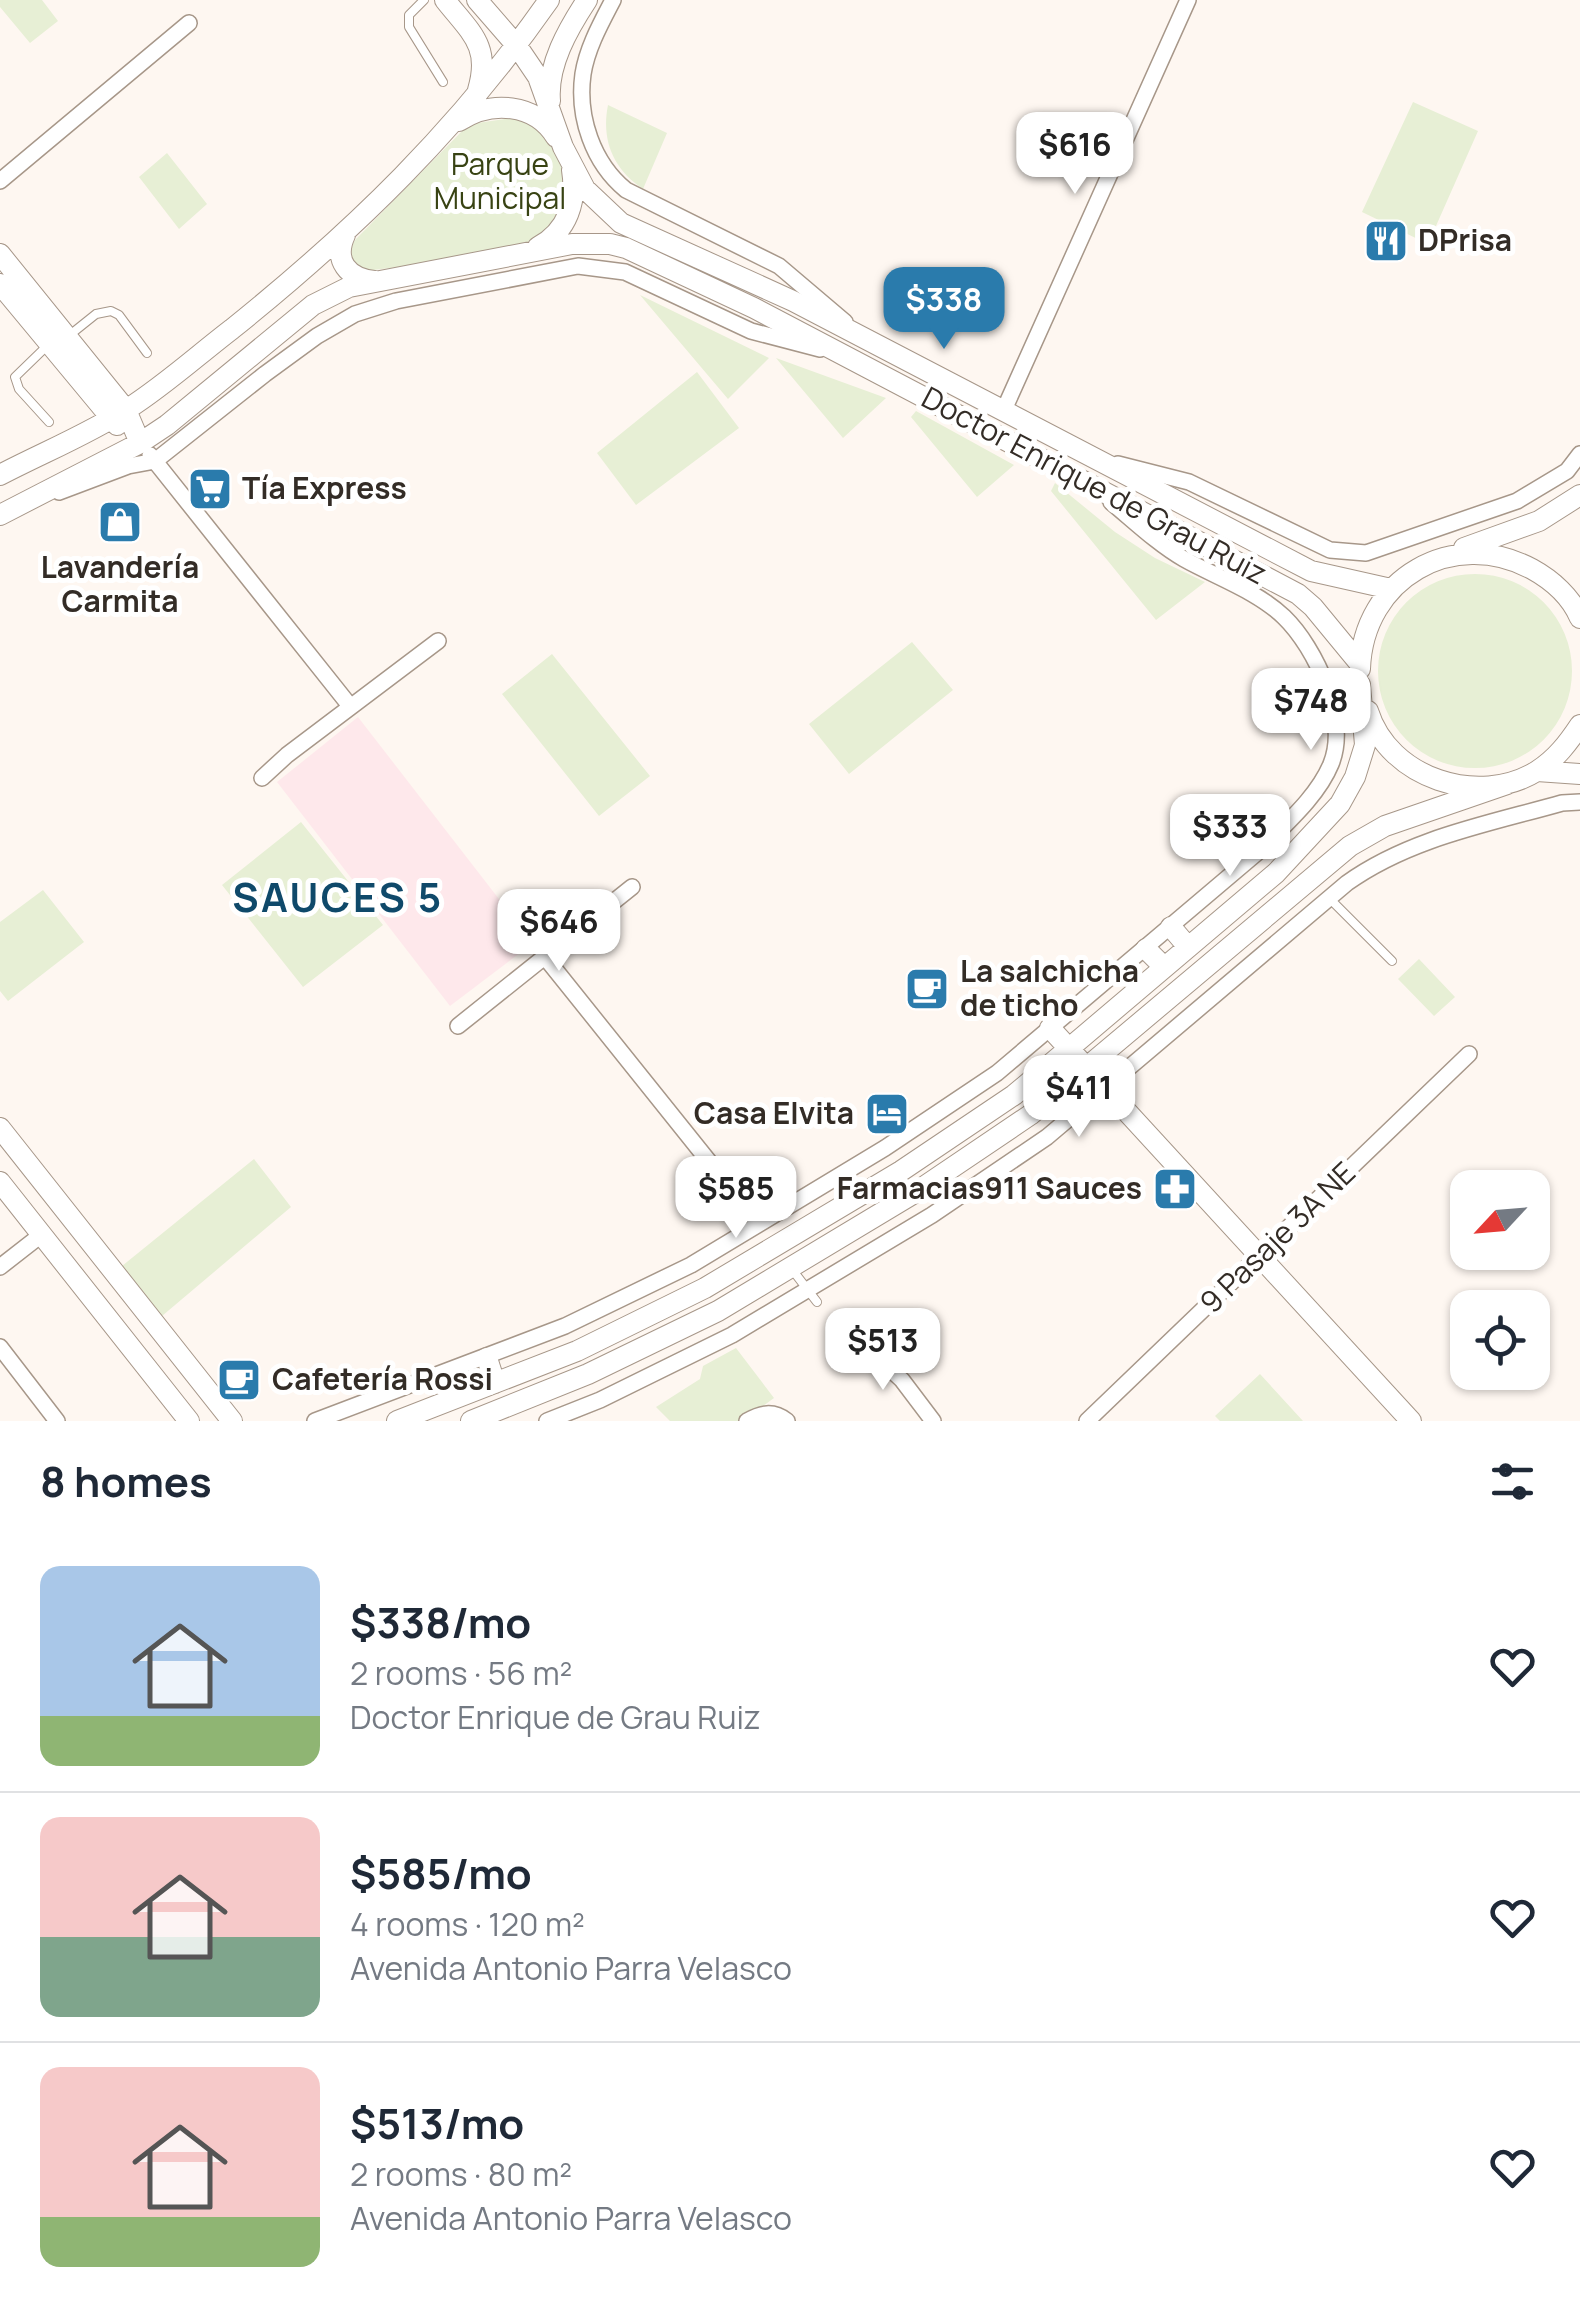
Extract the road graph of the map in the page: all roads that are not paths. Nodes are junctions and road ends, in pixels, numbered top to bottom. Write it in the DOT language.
graph roads {
  1 [pos="424,0"];
  2 [pos="444,0"];
  3 [pos="477,0"];
  4 [pos="549,0"];
  5 [pos="587,0"];
  6 [pos="613,0"];
  7 [pos="1188,0"];
  8 [pos="192,27"];
  9 [pos="517,46"];
  10 [pos="443,82"];
  11 [pos="476,97"];
  12 [pos="553,118"];
  13 [pos="450,127"];
  14 [pos="567,157"];
  15 [pos="0,181"];
  16 [pos="345,235"];
  17 [pos="528,252"];
  18 [pos="0,254"];
  19 [pos="375,281"];
  20 [pos="0,284"];
  21 [pos="864,338"];
  22 [pos="58,341"];
  23 [pos="146,354"];
  24 [pos="844,355"];
  25 [pos="1003,412"];
  26 [pos="118,415"];
  27 [pos="49,422"];
  28 [pos="140,443"];
  29 [pos="1580,454"];
  30 [pos="155,461"];
  31 [pos="1105,461"];
  32 [pos="0,475"];
  33 [pos="1080,478"];
  34 [pos="1580,495"];
  35 [pos="30,500"];
  36 [pos="0,515"];
  37 [pos="1437,559"];
  38 [pos="1391,588"];
  39 [pos="1580,618"];
  40 [pos="438,641"];
  41 [pos="1360,674"];
  42 [pos="350,706"];
  43 [pos="1580,725"];
  44 [pos="1537,771"];
  45 [pos="1580,774"];
  46 [pos="262,778"];
  47 [pos="1507,784"];
  48 [pos="1580,802"];
  49 [pos="632,888"];
  50 [pos="1329,898"];
  51 [pos="1170,927"];
  52 [pos="1188,947"];
  53 [pos="1146,949"];
  54 [pos="545,956"];
  55 [pos="1392,960"];
  56 [pos="1163,966"];
  57 [pos="458,1026"];
  58 [pos="1050,1028"];
  59 [pos="1068,1049"];
  60 [pos="1469,1054"];
  61 [pos="1086,1069"];
  62 [pos="1105,1090"];
  63 [pos="0,1128"];
  64 [pos="0,1182"];
  65 [pos="759,1224"];
  66 [pos="42,1235"];
  67 [pos="1258,1257"];
  68 [pos="0,1268"];
  69 [pos="790,1268"];
  70 [pos="812,1296"];
  71 [pos="864,1345"];
  72 [pos="0,1347"];
  73 [pos="487,1358"];
  74 [pos="495,1383"];
  75 [pos="56,1421"];
  76 [pos="189,1421"];
  77 [pos="232,1421"];
  78 [pos="315,1421"];
  79 [pos="397,1421"];
  80 [pos="471,1421"];
  81 [pos="547,1421"];
  82 [pos="747,1421"];
  83 [pos="787,1421"];
  84 [pos="934,1421"];
  85 [pos="1087,1421"];
  86 [pos="1410,1421"];
  1 -- 10 [label="lane"];
  2 -- 11 [label="street"];
  3 -- 9 [label="street, Doctor Enrique de Grau Ruiz"];
  4 -- 9 [label="street"];
  5 -- 12 [label="street"];
  6 -- 21 [label="street, Doctor Enrique de Grau Ruiz"];
  7 -- 25 [label="street"];
  8 -- 15 [label="street"];
  9 -- 11 [label="street"];
  9 -- 12 [label="street, Doctor Enrique de Grau Ruiz"];
  11 -- 13 [label="street"];
  12 -- 14 [label="street, Doctor Enrique de Grau Ruiz"];
  13 -- 14 [label="street"];
  13 -- 16 [label="street"];
  14 -- 17 [label="street"];
  14 -- 21 [label="street, Doctor Enrique de Grau Ruiz"];
  16 -- 19 [label="street"];
  16 -- 26 [label="street"];
  17 -- 19 [label="street, Doctor Enrique de Grau Ruiz"];
  17 -- 24 [label="street, Doctor Enrique de Grau Ruiz"];
  18 -- 22 [label="street"];
  19 -- 28 [label="street, Doctor Enrique de Grau Ruiz"];
  20 -- 22 [label="street"];
  21 -- 25 [label="street, Doctor Enrique de Grau Ruiz"];
  22 -- 23 [label="lane"];
  22 -- 26 [label="street"];
  22 -- 27 [label="lane"];
  24 -- 30 [label="street"];
  24 -- 33 [label="street, Doctor Enrique de Grau Ruiz"];
  25 -- 31 [label="street, Doctor Enrique de Grau Ruiz"];
  26 -- 28 [label="street"];
  26 -- 32 [label="street"];
  28 -- 30 [label="street"];
  28 -- 35 [label="street, Doctor Enrique de Grau Ruiz"];
  29 -- 31 [label="street"];
  30 -- 35 [label="street"];
  30 -- 42 [label="street"];
  31 -- 38 [label="street, Doctor Enrique de Grau Ruiz"];
  33 -- 41 [label="street, Doctor Enrique de Grau Ruiz"];
  33 -- 51 [label="street"];
  34 -- 37 [label="street"];
  35 -- 36 [label="street, Doctor Enrique de Grau Ruiz"];
  37 -- 38 [label="street"];
  37 -- 39 [label="street"];
  38 -- 41 [label="street"];
  40 -- 42 [label="street"];
  41 -- 47 [label="street, Doctor Enrique de Grau Ruiz"];
  41 -- 52 [label="street"];
  42 -- 46 [label="street"];
  43 -- 44 [label="street"];
  44 -- 45 [label="street"];
  44 -- 47 [label="street"];
  47 -- 61 [label="street"];
  48 -- 50 [label="street"];
  49 -- 54 [label="street"];
  50 -- 55 [label="lane"];
  50 -- 62 [label="street"];
  51 -- 52 [label="street"];
  51 -- 53 [label="street"];
  52 -- 56 [label="street"];
  53 -- 56 [label="street"];
  53 -- 58 [label="street"];
  54 -- 57 [label="street"];
  54 -- 65 [label="street"];
  56 -- 59 [label="street"];
  58 -- 59 [label="street"];
  58 -- 65 [label="street"];
  59 -- 61 [label="street"];
  59 -- 74 [label="street"];
  60 -- 67 [label="street, 9 Pasaje 3A NE"];
  61 -- 62 [label="street"];
  61 -- 69 [label="street"];
  62 -- 67 [label="street"];
  62 -- 70 [label="street"];
  63 -- 77 [label="street"];
  64 -- 66 [label="street"];
  65 -- 73 [label="street"];
  66 -- 68 [label="street"];
  66 -- 76 [label="street"];
  67 -- 85 [label="street, 9 Pasaje 3A NE"];
  67 -- 86 [label="street"];
  69 -- 70 [label="lane"];
  69 -- 80 [label="street"];
  70 -- 81 [label="street"];
  71 -- 84 [label="street"];
  72 -- 75 [label="street"];
  73 -- 74 [label="street"];
  73 -- 78 [label="street"];
  74 -- 79 [label="street"];
  82 -- 83 [label="street"];
}
